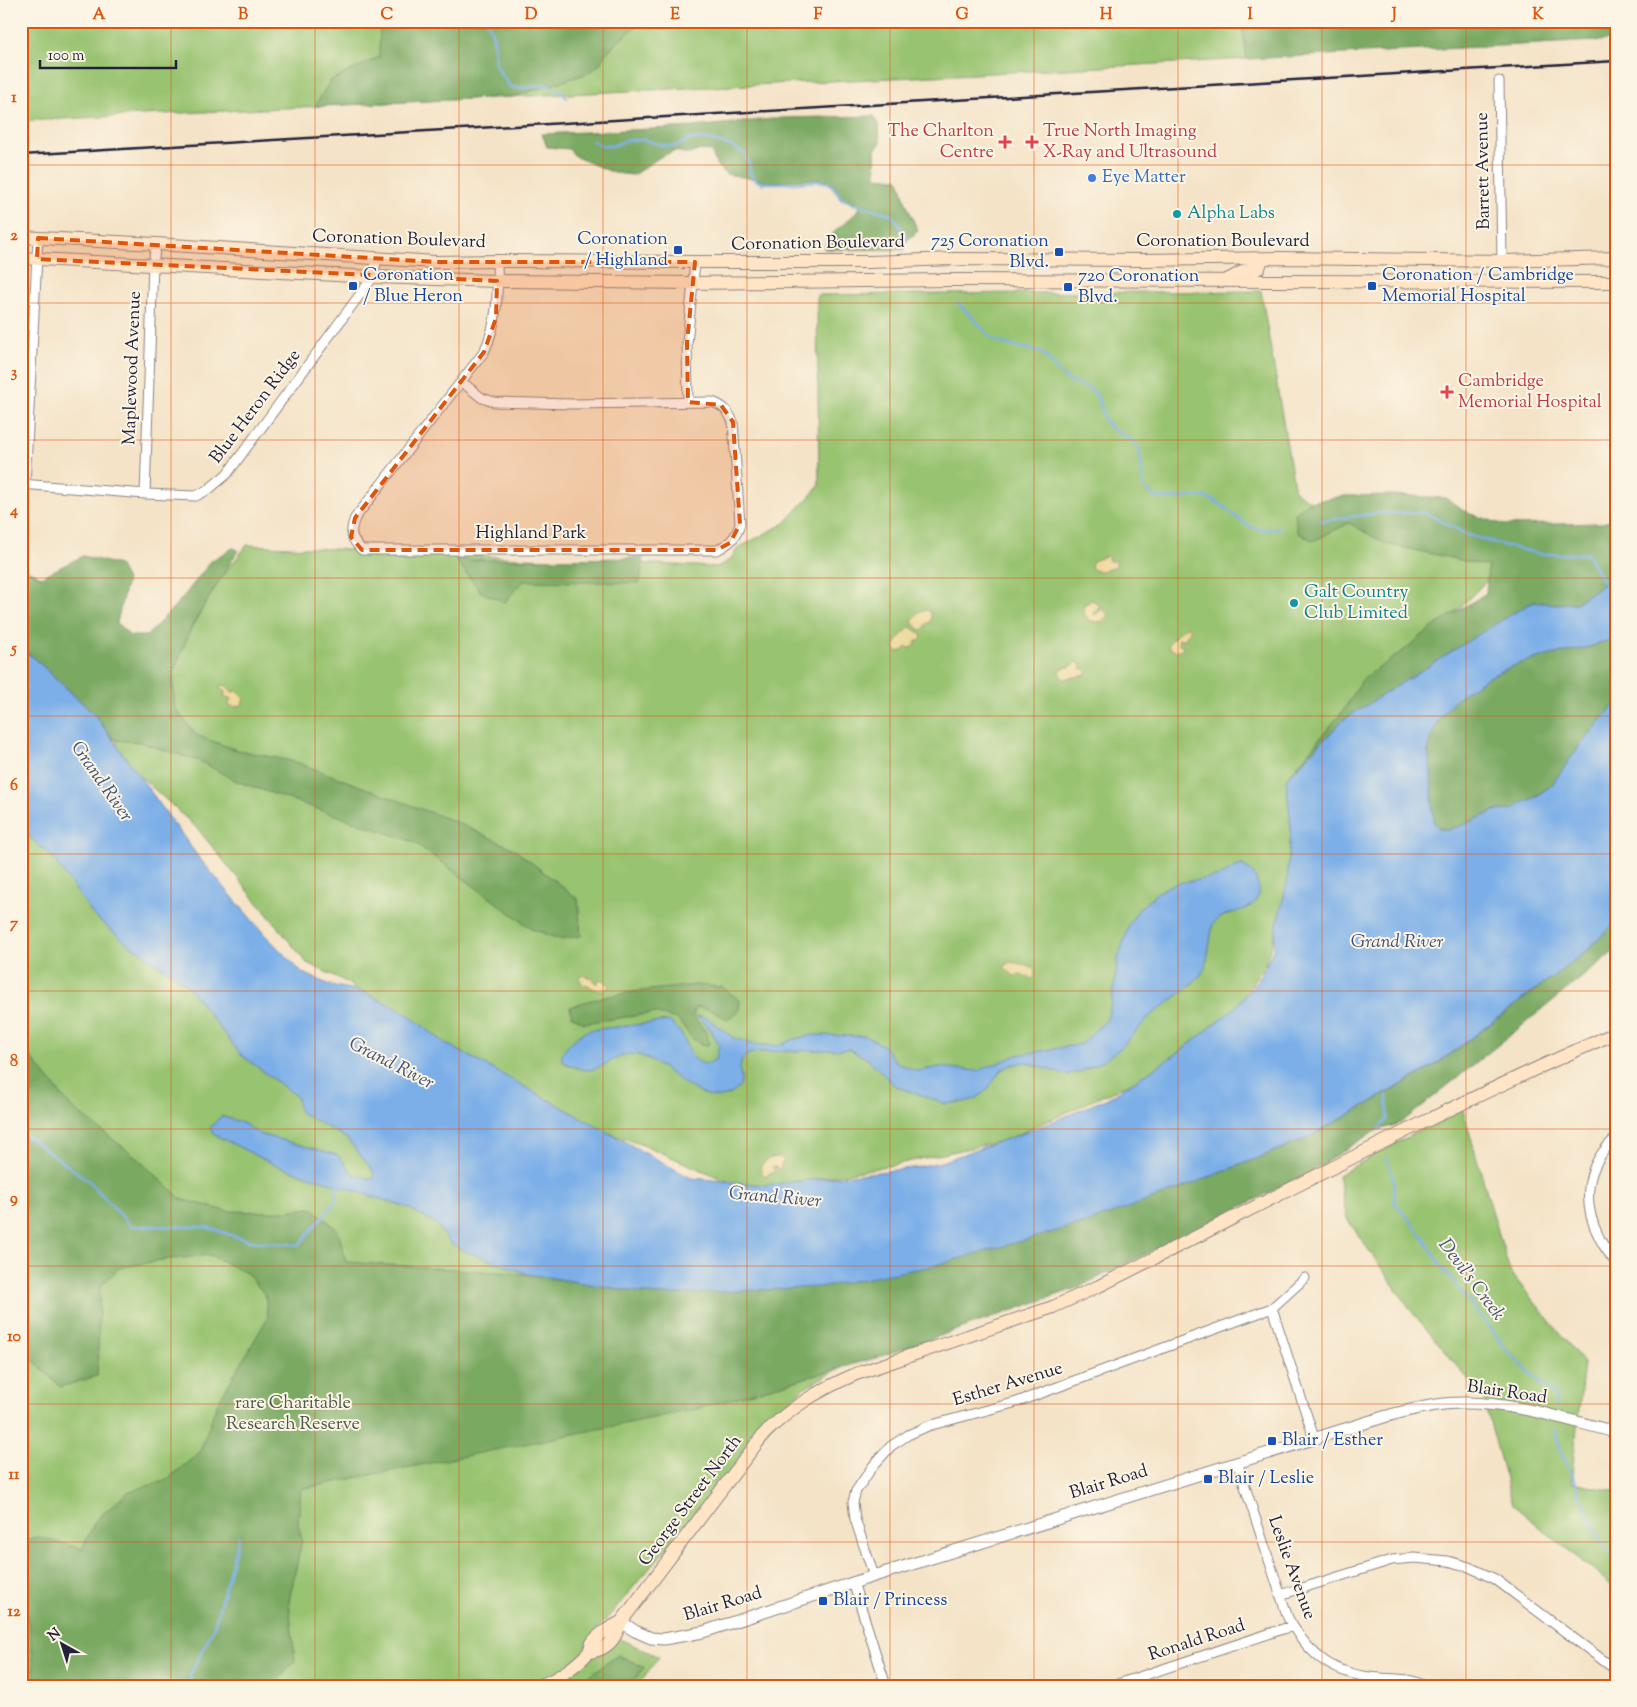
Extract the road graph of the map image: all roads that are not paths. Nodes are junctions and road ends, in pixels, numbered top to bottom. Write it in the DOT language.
graph roads {
  1 [pos="1499,81"];
  2 [pos="21,237"];
  3 [pos="38,238"];
  4 [pos="156,244"];
  5 [pos="235,249"];
  6 [pos="21,258"];
  7 [pos="377,258"];
  8 [pos="1616,258"];
  9 [pos="36,259"];
  10 [pos="1262,259"];
  11 [pos="497,261"];
  12 [pos="1502,261"];
  13 [pos="695,262"];
  14 [pos="869,262"];
  15 [pos="153,264"];
  16 [pos="235,268"];
  17 [pos="374,277"];
  18 [pos="498,281"];
  19 [pos="868,281"];
  20 [pos="1225,281"];
  21 [pos="1616,282"];
  22 [pos="694,283"];
  23 [pos="462,382"];
  24 [pos="688,402"];
  25 [pos="23,484"];
  26 [pos="144,494"];
  27 [pos="1616,1033"];
  28 [pos="1616,1138"];
  29 [pos="1616,1263"];
  30 [pos="1305,1278"];
  31 [pos="1272,1308"];
  32 [pos="1616,1432"];
  33 [pos="1314,1438"];
  34 [pos="1238,1462"];
  35 [pos="874,1576"];
  36 [pos="853,1582"];
  37 [pos="1280,1595"];
  38 [pos="621,1622"];
  39 [pos="1292,1626"];
  40 [pos="1616,1670"];
  41 [pos="538,1686"];
  42 [pos="886,1686"];
  43 [pos="1112,1686"];
  44 [pos="1425,1686"];
  1 -- 12 [label="street, Barrett Avenue"];
  2 -- 3 [label="main road, Coronation Boulevard"];
  3 -- 4 [label="main road, Coronation Boulevard"];
  3 -- 9 [label="street"];
  4 -- 5 [label="main road, Coronation Boulevard"];
  4 -- 15 [label="street, Maplewood Avenue"];
  5 -- 7 [label="main road, Coronation Boulevard"];
  5 -- 16 [label="main road"];
  6 -- 9 [label="main road, Coronation Boulevard"];
  7 -- 11 [label="main road, Coronation Boulevard"];
  7 -- 17 [label="street, Blue Heron Ridge"];
  8 -- 12 [label="main road, Coronation Boulevard"];
  9 -- 15 [label="main road, Coronation Boulevard"];
  9 -- 25 [label="street"];
  10 -- 12 [label="main road, Coronation Boulevard"];
  10 -- 14 [label="main road, Coronation Boulevard"];
  10 -- 20 [label="main road"];
  11 -- 13 [label="main road, Coronation Boulevard"];
  11 -- 18 [label="street, Highland Park"];
  13 -- 14 [label="main road, Coronation Boulevard"];
  13 -- 22 [label="street"];
  14 -- 19 [label="main road"];
  15 -- 16 [label="main road, Coronation Boulevard"];
  15 -- 26 [label="street, Maplewood Avenue"];
  16 -- 17 [label="main road, Coronation Boulevard"];
  17 -- 18 [label="main road, Coronation Boulevard"];
  17 -- 26 [label="street, Blue Heron Ridge"];
  18 -- 22 [label="main road, Coronation Boulevard"];
  18 -- 23 [label="street, Highland Park"];
  19 -- 20 [label="main road, Coronation Boulevard"];
  19 -- 22 [label="main road, Coronation Boulevard"];
  20 -- 21 [label="main road, Coronation Boulevard"];
  22 -- 24 [label="street"];
  23 -- 24 [label="street, Highland Park"];
  23 -- 24 [label="street, Highland Park"];
  25 -- 26 [label="street, Blue Heron Ridge"];
  27 -- 38 [label="main road, George Street North"];
  28 -- 29 [label="street"];
  30 -- 31 [label="street, Esther Avenue"];
  31 -- 33 [label="street"];
  31 -- 35 [label="street, Esther Avenue"];
  32 -- 33 [label="street, Blair Road"];
  33 -- 34 [label="street, Blair Road"];
  34 -- 35 [label="street, Blair Road"];
  34 -- 37 [label="street, Leslie Avenue"];
  35 -- 36 [label="street, Blair Road"];
  36 -- 38 [label="street, Blair Road"];
  36 -- 42 [label="street"];
  37 -- 39 [label="street, Leslie Avenue"];
  37 -- 40 [label="street"];
  38 -- 41 [label="main road"];
  39 -- 43 [label="street, Ronald Road"];
  39 -- 44 [label="street, Leslie Avenue"];
}
